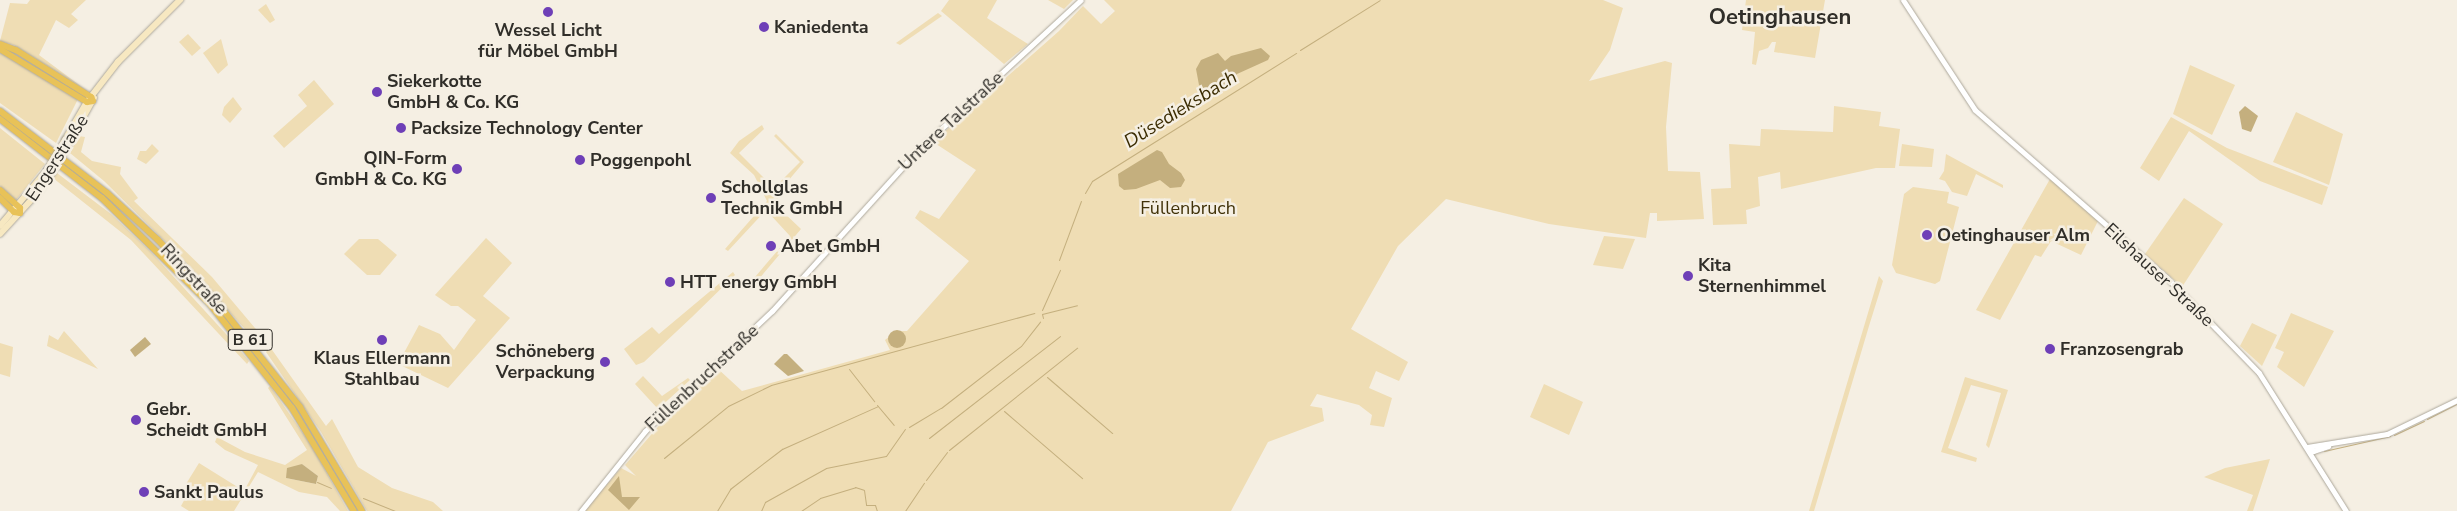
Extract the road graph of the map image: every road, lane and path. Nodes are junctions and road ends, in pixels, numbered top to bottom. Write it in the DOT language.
graph roads {
  1 [pos="180,0"];
  2 [pos="1081,0"];
  3 [pos="1903,0"];
  4 [pos="0,44"];
  5 [pos="0,49"];
  6 [pos="90,100"];
  7 [pos="0,111"];
  8 [pos="0,119"];
  9 [pos="0,124"];
  10 [pos="27,138"];
  11 [pos="0,190"];
  12 [pos="0,198"];
  13 [pos="18,211"];
  14 [pos="0,226"];
  15 [pos="0,234"];
  16 [pos="828,248"];
  17 [pos="2457,400"];
  18 [pos="2307,447"];
  19 [pos="354,511"];
  20 [pos="362,511"];
  21 [pos="581,511"];
  22 [pos="2346,511"];
  1 -- 6 [label="main road, Engerstraße"];
  2 -- 16 [label="street, Untere Talstraße"];
  3 -- 18 [label="street, Eilshauser Straße"];
  4 -- 6 [label="highway"];
  5 -- 6 [label="highway"];
  6 -- 13 [label="main road, Engerstraße, bridge"];
  7 -- 20 [label="highway, Ringstraße / B 61"];
  8 -- 10 [label="highway, Ringstraße / B 61"];
  9 -- 10 [label="highway"];
  10 -- 19 [label="highway, Ringstraße / B 61"];
  11 -- 13 [label="highway"];
  12 -- 13 [label="highway"];
  13 -- 14 [label="main road, Engerstraße"];
  13 -- 15 [label="main road, Engerstraße"];
  16 -- 21 [label="street, Füllenbruchstraße"];
  17 -- 18 [label="street"];
  18 -- 22 [label="street, Eilshauser Straße"];
}
